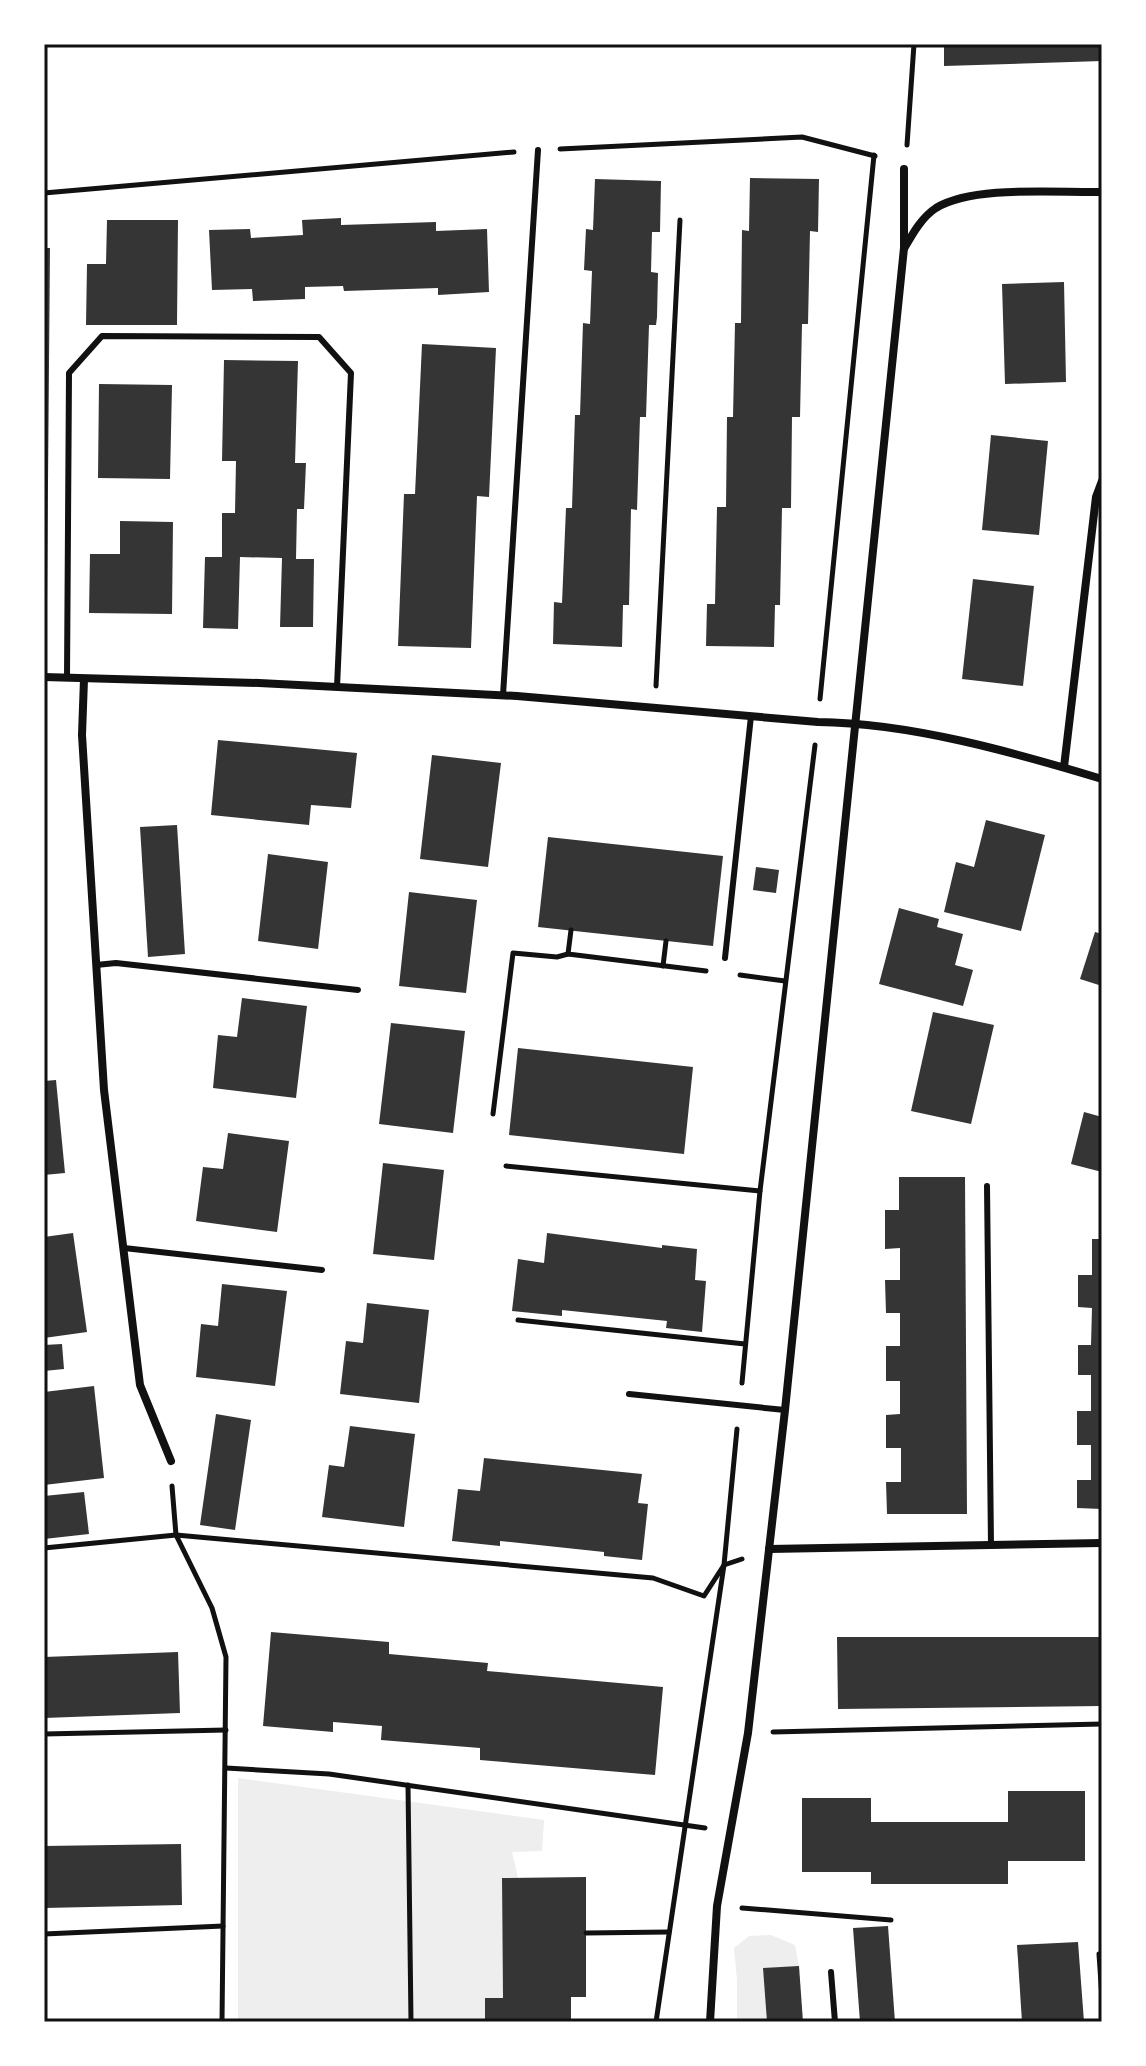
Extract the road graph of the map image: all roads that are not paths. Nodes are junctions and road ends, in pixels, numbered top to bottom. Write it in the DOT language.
graph roads {
  1 [pos="538,150"];
  2 [pos="904,169"];
  3 [pos="1102,192"];
  4 [pos="904,248"];
  5 [pos="1102,481"];
  6 [pos="44,677"];
  7 [pos="67,678"];
  8 [pos="84,679"];
  9 [pos="337,687"];
  10 [pos="503,695"];
  11 [pos="751,716"];
  12 [pos="856,722"];
  13 [pos="1064,767"];
  14 [pos="1102,779"];
  15 [pos="725,958"];
  16 [pos="96,965"];
  17 [pos="358,990"];
  18 [pos="987,1186"];
  19 [pos="124,1248"];
  20 [pos="322,1270"];
  21 [pos="629,1394"];
  22 [pos="785,1410"];
  23 [pos="171,1461"];
  24 [pos="1102,1543"];
  25 [pos="991,1546"];
  26 [pos="769,1549"];
  27 [pos="831,1972"];
  28 [pos="710,2022"];
  29 [pos="835,2022"];
  1 -- 10 [label="lane"];
  2 -- 4 [label="street"];
  3 -- 4 [label="street"];
  4 -- 12 [label="street"];
  5 -- 13 [label="street"];
  6 -- 7 [label="street"];
  7 -- 8 [label="street"];
  7 -- 9 [label="lane"];
  8 -- 9 [label="street"];
  8 -- 16 [label="street"];
  9 -- 10 [label="street"];
  10 -- 11 [label="street"];
  11 -- 12 [label="street"];
  11 -- 15 [label="lane"];
  12 -- 13 [label="street"];
  12 -- 22 [label="street"];
  13 -- 14 [label="street"];
  16 -- 17 [label="lane"];
  16 -- 19 [label="street"];
  18 -- 25 [label="lane"];
  19 -- 20 [label="lane"];
  19 -- 23 [label="street"];
  21 -- 22 [label="lane"];
  22 -- 26 [label="street"];
  24 -- 25 [label="street"];
  25 -- 26 [label="street"];
  26 -- 28 [label="street"];
  27 -- 29 [label="lane"];
}
